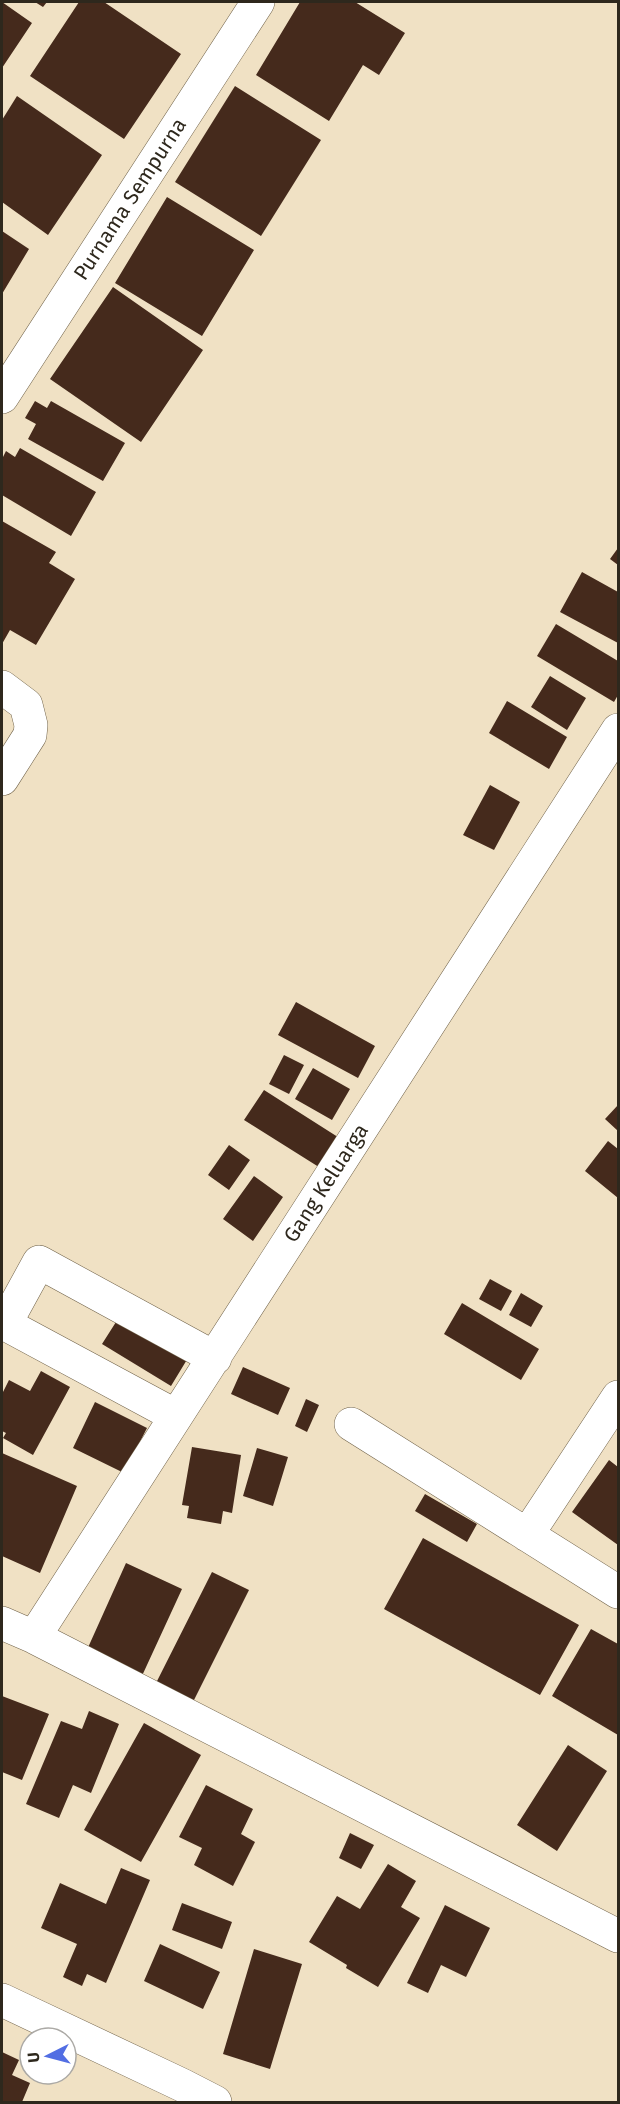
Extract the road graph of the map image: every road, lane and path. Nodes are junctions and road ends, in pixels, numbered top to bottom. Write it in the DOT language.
graph roads {
  1 [pos="258,2"];
  2 [pos="2,397"];
  3 [pos="2,687"];
  4 [pos="618,730"];
  5 [pos="2,779"];
  6 [pos="214,1358"];
  7 [pos="618,1397"];
  8 [pos="176,1416"];
  9 [pos="351,1424"];
  10 [pos="527,1535"];
  11 [pos="618,1592"];
  12 [pos="2,1623"];
  13 [pos="34,1636"];
  14 [pos="618,1936"];
  15 [pos="2,2000"];
  16 [pos="215,2103"];
  1 -- 2 [label="street, Purnama Sempurna"];
  3 -- 5 [label="street"];
  4 -- 6 [label="street, Gang Keluarga"];
  6 -- 8 [label="street, Gang Keluarga"];
  6 -- 8 [label="street"];
  7 -- 10 [label="street"];
  8 -- 13 [label="street, Gang Keluarga"];
  9 -- 10 [label="street"];
  10 -- 11 [label="street"];
  12 -- 13 [label="street"];
  13 -- 14 [label="street"];
  15 -- 16 [label="street"];
}
